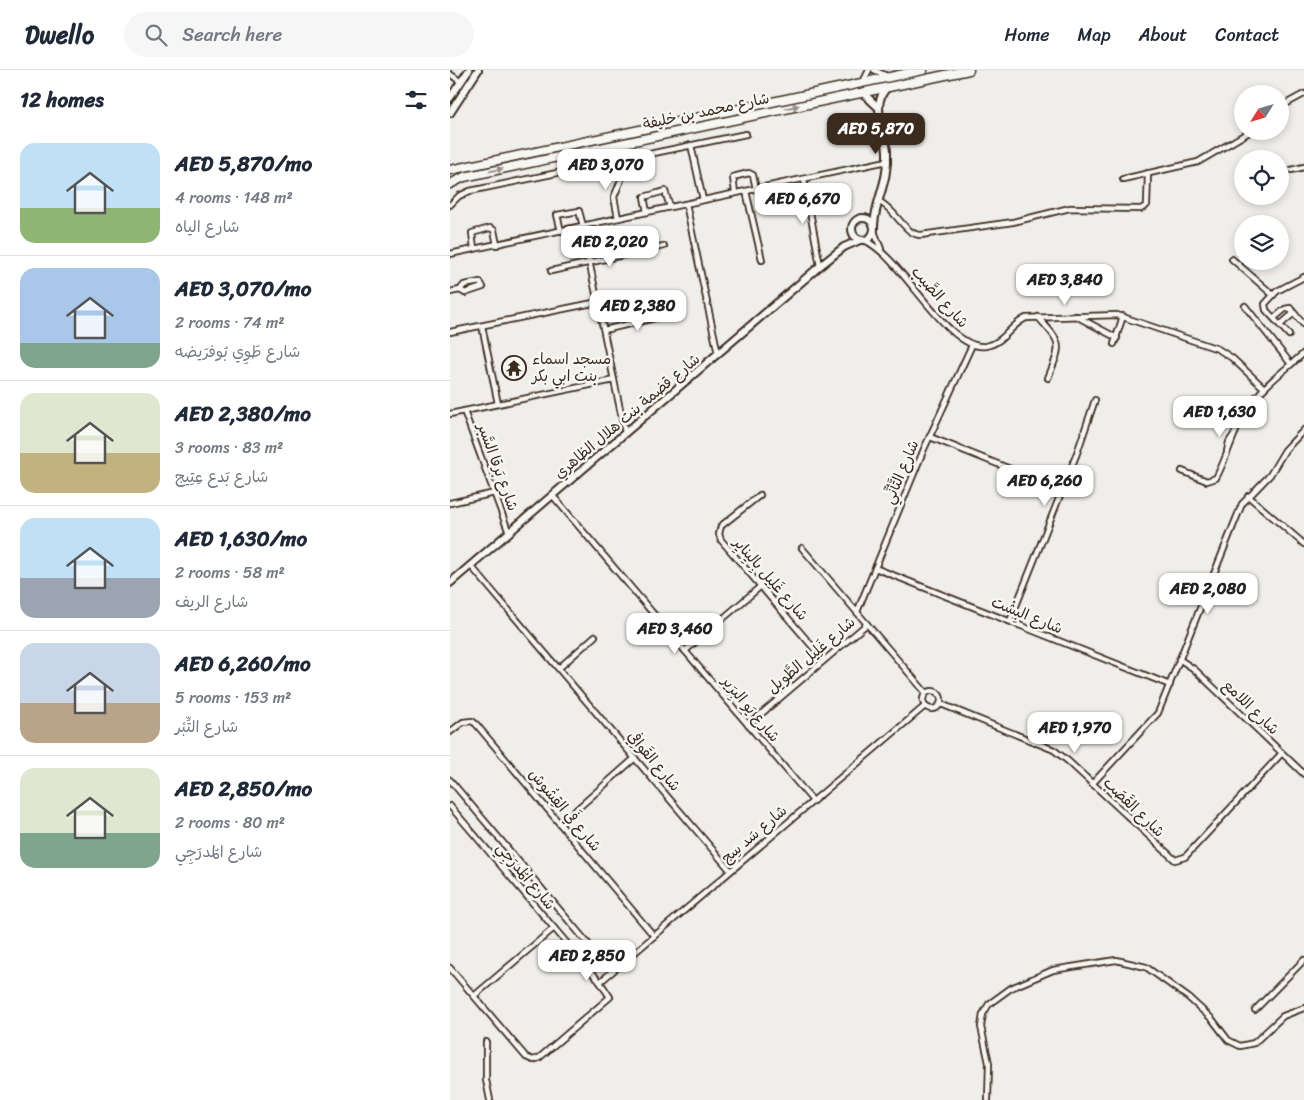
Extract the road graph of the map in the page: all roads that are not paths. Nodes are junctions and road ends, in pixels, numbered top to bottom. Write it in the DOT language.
graph roads {
  1 [pos="469,70"];
  2 [pos="478,70"];
  3 [pos="869,70"];
  4 [pos="874,70"];
  5 [pos="923,70"];
  6 [pos="969,70"];
  7 [pos="450,74"];
  8 [pos="891,77"];
  9 [pos="461,82"];
  10 [pos="862,83"];
  11 [pos="891,86"];
  12 [pos="862,92"];
  13 [pos="1304,94"];
  14 [pos="450,98"];
  15 [pos="1289,102"];
  16 [pos="879,108"];
  17 [pos="450,113"];
  18 [pos="746,134"];
  19 [pos="1236,140"];
  20 [pos="624,143"];
  21 [pos="691,145"];
  22 [pos="603,148"];
  23 [pos="617,161"];
  24 [pos="887,161"];
  25 [pos="1304,167"];
  26 [pos="450,170"];
  27 [pos="1291,170"];
  28 [pos="1148,173"];
  29 [pos="804,179"];
  30 [pos="1123,179"];
  31 [pos="450,184"];
  32 [pos="756,189"];
  33 [pos="746,191"];
  34 [pos="735,193"];
  35 [pos="703,200"];
  36 [pos="879,203"];
  37 [pos="686,204"];
  38 [pos="450,205"];
  39 [pos="670,207"];
  40 [pos="647,212"];
  41 [pos="618,218"];
  42 [pos="862,218"];
  43 [pos="583,226"];
  44 [pos="874,229"];
  45 [pos="560,231"];
  46 [pos="853,231"];
  47 [pos="862,240"];
  48 [pos="497,245"];
  49 [pos="664,246"];
  50 [pos="844,247"];
  51 [pos="474,249"];
  52 [pos="881,250"];
  53 [pos="450,254"];
  54 [pos="1232,259"];
  55 [pos="762,260"];
  56 [pos="590,262"];
  57 [pos="820,266"];
  58 [pos="551,270"];
  59 [pos="1302,279"];
  60 [pos="1304,284"];
  61 [pos="460,290"];
  62 [pos="450,292"];
  63 [pos="1273,295"];
  64 [pos="598,302"];
  65 [pos="1244,306"];
  66 [pos="1294,313"];
  67 [pos="668,315"];
  68 [pos="1074,316"];
  69 [pos="1123,316"];
  70 [pos="1038,317"];
  71 [pos="1274,318"];
  72 [pos="1280,325"];
  73 [pos="1304,325"];
  74 [pos="482,326"];
  75 [pos="604,330"];
  76 [pos="450,331"];
  77 [pos="1289,335"];
  78 [pos="1117,338"];
  79 [pos="1114,344"];
  80 [pos="972,345"];
  81 [pos="1304,353"];
  82 [pos="718,354"];
  83 [pos="1291,364"];
  84 [pos="1048,378"];
  85 [pos="614,380"];
  86 [pos="1264,388"];
  87 [pos="1094,400"];
  88 [pos="498,404"];
  89 [pos="464,411"];
  90 [pos="450,414"];
  91 [pos="1304,430"];
  92 [pos="625,433"];
  93 [pos="930,437"];
  94 [pos="1182,471"];
  95 [pos="1063,490"];
  96 [pos="495,494"];
  97 [pos="760,495"];
  98 [pos="553,496"];
  99 [pos="1248,496"];
  100 [pos="450,503"];
  101 [pos="509,532"];
  102 [pos="1304,544"];
  103 [pos="802,548"];
  104 [pos="471,566"];
  105 [pos="876,568"];
  106 [pos="450,584"];
  107 [pos="761,586"];
  108 [pos="857,612"];
  109 [pos="1010,621"];
  110 [pos="867,624"];
  111 [pos="596,636"];
  112 [pos="685,651"];
  113 [pos="1180,659"];
  114 [pos="824,660"];
  115 [pos="559,668"];
  116 [pos="1170,685"];
  117 [pos="926,693"];
  118 [pos="941,704"];
  119 [pos="925,706"];
  120 [pos="748,725"];
  121 [pos="450,732"];
  122 [pos="1282,753"];
  123 [pos="635,758"];
  124 [pos="1304,774"];
  125 [pos="450,780"];
  126 [pos="1092,784"];
  127 [pos="812,801"];
  128 [pos="450,806"];
  129 [pos="560,824"];
  130 [pos="730,870"];
  131 [pos="554,928"];
  132 [pos="654,936"];
  133 [pos="1304,960"];
  134 [pos="450,968"];
  135 [pos="612,972"];
  136 [pos="600,982"];
  137 [pos="474,996"];
  138 [pos="1304,1008"];
  139 [pos="1255,1010"];
  140 [pos="486,1042"];
  141 [pos="490,1100"];
  142 [pos="988,1100"];
  1 -- 9 [label="street"];
  2 -- 17 [label="street"];
  3 -- 10 [label="street"];
  4 -- 8 [label="street"];
  5 -- 8 [label="highway, شارع محمد بن خليفة"];
  6 -- 11 [label="highway, شارع محمد بن خليفة"];
  7 -- 9 [label="street"];
  8 -- 10 [label="highway, شارع محمد بن خليفة"];
  9 -- 14 [label="street"];
  10 -- 26 [label="highway, شارع محمد بن خليفة"];
  11 -- 12 [label="highway, شارع محمد بن خليفة"];
  11 -- 16 [label="street"];
  12 -- 16 [label="street"];
  20 -- 12 [label="highway, شارع محمد بن خليفة, one-way"];
  13 -- 15 [label="street"];
  16 -- 24 [label="street"];
  18 -- 21 [label="street"];
  19 -- 28 [label="street"];
  20 -- 22 [label="highway, شارع محمد بن خليفة"];
  20 -- 23 [label="street"];
  21 -- 23 [label="street"];
  21 -- 35 [label="street"];
  22 -- 23 [label="street"];
  31 -- 22 [label="highway, شارع محمد بن خليفة, one-way"];
  23 -- 38 [label="street"];
  23 -- 41 [label="street"];
  24 -- 29 [label="street"];
  24 -- 36 [label="street"];
  25 -- 27 [label="street"];
  28 -- 30 [label="street"];
  28 -- 36 [label="street"];
  29 -- 32 [label="street"];
  29 -- 57 [label="street"];
  32 -- 33 [label="street"];
  32 -- 34 [label="street"];
  33 -- 34 [label="street"];
  33 -- 55 [label="street"];
  34 -- 35 [label="street"];
  35 -- 37 [label="street"];
  36 -- 42 [label="street"];
  36 -- 44 [label="street"];
  37 -- 39 [label="street"];
  37 -- 82 [label="street"];
  39 -- 40 [label="street"];
  39 -- 40 [label="street"];
  40 -- 41 [label="street"];
  41 -- 43 [label="street"];
  42 -- 44 [label="street"];
  42 -- 46 [label="street"];
  43 -- 45 [label="street"];
  43 -- 45 [label="street"];
  43 -- 56 [label="street"];
  44 -- 47 [label="street"];
  44 -- 52 [label="street, شارع الصَّيب"];
  45 -- 48 [label="street"];
  46 -- 47 [label="street"];
  46 -- 50 [label="street, شارع قضمة بنت هلال الظاهري"];
  47 -- 50 [label="street, شارع قضمة بنت هلال الظاهري"];
  47 -- 52 [label="street, شارع الصَّيب"];
  48 -- 51 [label="street"];
  48 -- 51 [label="street"];
  49 -- 56 [label="street"];
  50 -- 57 [label="street, شارع قضمة بنت هلال الظاهري"];
  51 -- 53 [label="street"];
  52 -- 80 [label="street, شارع الصَّيب"];
  54 -- 63 [label="street"];
  56 -- 58 [label="street"];
  56 -- 64 [label="street"];
  57 -- 82 [label="street, شارع قضمة بنت هلال الظاهري"];
  59 -- 60 [label="street"];
  59 -- 63 [label="street"];
  61 -- 62 [label="street"];
  63 -- 71 [label="street"];
  64 -- 74 [label="street"];
  64 -- 75 [label="street"];
  65 -- 83 [label="street"];
  66 -- 71 [label="street"];
  66 -- 72 [label="street"];
  66 -- 73 [label="street"];
  67 -- 75 [label="street"];
  68 -- 69 [label="street, شارع الصَّيب"];
  68 -- 70 [label="street, شارع الصَّيب"];
  68 -- 78 [label="street"];
  69 -- 78 [label="street"];
  69 -- 86 [label="street, شارع الصَّيب"];
  70 -- 80 [label="street, شارع الصَّيب"];
  70 -- 84 [label="street"];
  71 -- 72 [label="street"];
  72 -- 77 [label="street"];
  74 -- 76 [label="street"];
  74 -- 88 [label="street"];
  75 -- 85 [label="street"];
  78 -- 79 [label="street"];
  80 -- 93 [label="street, شارع التَّأنِّي"];
  81 -- 83 [label="street"];
  82 -- 92 [label="street, شارع قضمة بنت هلال الظاهري"];
  83 -- 86 [label="street"];
  85 -- 88 [label="street"];
  85 -- 92 [label="street"];
  86 -- 94 [label="street"];
  87 -- 95 [label="street"];
  88 -- 89 [label="street"];
  89 -- 90 [label="street"];
  89 -- 96 [label="street, شارع بَرقا السَّبر"];
  91 -- 99 [label="street"];
  92 -- 98 [label="street, شارع قضمة بنت هلال الظاهري"];
  93 -- 95 [label="street"];
  93 -- 105 [label="street, شارع التَّأنِّي"];
  95 -- 109 [label="street"];
  96 -- 100 [label="street"];
  96 -- 101 [label="street, شارع بَرقا السَّبر"];
  97 -- 107 [label="street, شارع غَلِيل بِاليِنايِر"];
  98 -- 101 [label="street, شارع قضمة بنت هلال الظاهري"];
  98 -- 112 [label="street, شارع يَو البِرَير"];
  99 -- 102 [label="street"];
  99 -- 113 [label="street"];
  101 -- 104 [label="street, شارع قضمة بنت هلال الظاهري"];
  103 -- 108 [label="street"];
  104 -- 106 [label="street, شارع قضمة بنت هلال الظاهري"];
  104 -- 115 [label="street, شارع القَوافِي"];
  105 -- 108 [label="street, شارع التَّأنِّي"];
  105 -- 109 [label="street, شارع البِشْت"];
  107 -- 112 [label="street"];
  107 -- 114 [label="street, شارع غَلِيل بِاليِنايِر"];
  108 -- 110 [label="street"];
  109 -- 116 [label="street, شارع البِشْت"];
  110 -- 114 [label="street, شارع غَلِيل الطَّويل"];
  110 -- 117 [label="street"];
  111 -- 115 [label="street"];
  112 -- 120 [label="street, شارع يَو البِرَير"];
  113 -- 116 [label="street"];
  113 -- 122 [label="street, شارع اللامع"];
  114 -- 120 [label="street, شارع غَلِيل الطَّويل"];
  115 -- 123 [label="street, شارع القَوافِي"];
  116 -- 126 [label="street"];
  117 -- 118 [label="street"];
  117 -- 119 [label="street"];
  118 -- 119 [label="street"];
  118 -- 126 [label="street, شارع القَصَب"];
  119 -- 127 [label="street, شارع سَد سِج"];
  120 -- 127 [label="street, شارع يَو البِرَير"];
  121 -- 129 [label="street, شارع فَي القِشُوش"];
  122 -- 124 [label="street, شارع اللامع"];
  122 -- 126 [label="street, شارع القَصَب"];
  123 -- 129 [label="street"];
  123 -- 130 [label="street, شارع القَوافِي"];
  125 -- 135 [label="street"];
  127 -- 130 [label="street, شارع سَد سِج"];
  128 -- 131 [label="street, شارع المُدرَجِي"];
  129 -- 132 [label="street, شارع فَي القِشُوش"];
  130 -- 132 [label="street, شارع سَد سِج"];
  131 -- 136 [label="street, شارع المُدرَجِي"];
  131 -- 137 [label="street"];
  132 -- 135 [label="street, شارع سَد سِج"];
  133 -- 139 [label="street"];
  134 -- 137 [label="street, شارع المُدرَجِي"];
  135 -- 136 [label="street, شارع سَد سِج"];
  136 -- 137 [label="street, شارع المُدرَجِي"];
  138 -- 142 [label="street"];
  140 -- 141 [label="street"];
}
